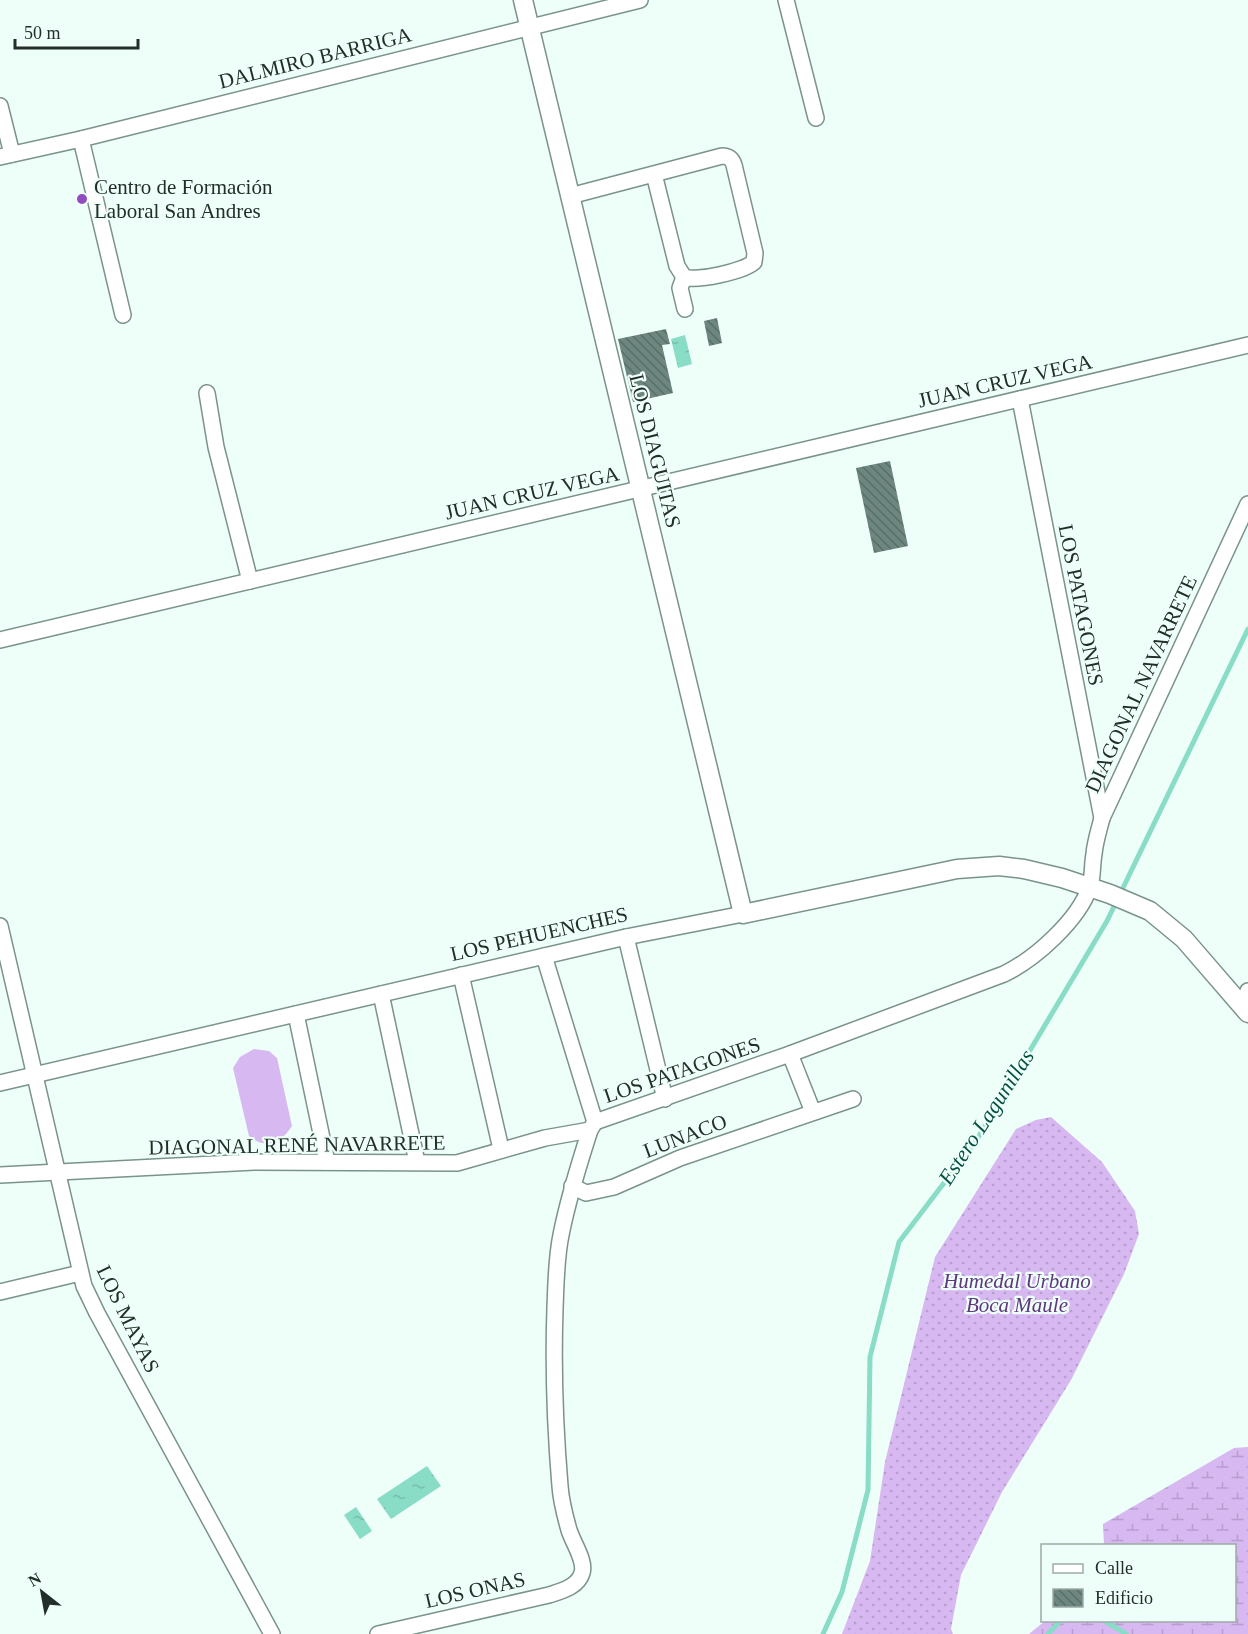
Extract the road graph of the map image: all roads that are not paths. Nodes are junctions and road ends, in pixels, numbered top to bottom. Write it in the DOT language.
graph roads {
  1 [pos="523,0"];
  2 [pos="640,0"];
  3 [pos="786,0"];
  4 [pos="529,26"];
  5 [pos="0,106"];
  6 [pos="816,118"];
  7 [pos="81,139"];
  8 [pos="6,155"];
  9 [pos="654,174"];
  10 [pos="570,196"];
  11 [pos="684,277"];
  12 [pos="685,309"];
  13 [pos="123,315"];
  14 [pos="1248,345"];
  15 [pos="207,393"];
  16 [pos="1020,399"];
  17 [pos="641,489"];
  18 [pos="1248,504"];
  19 [pos="250,581"];
  20 [pos="0,640"];
  21 [pos="1102,818"];
  22 [pos="1089,887"];
  23 [pos="743,914"];
  24 [pos="0,926"];
  25 [pos="626,937"];
  26 [pos="544,956"];
  27 [pos="461,975"];
  28 [pos="381,994"];
  29 [pos="1246,1003"];
  30 [pos="296,1014"];
  31 [pos="790,1054"];
  32 [pos="36,1074"];
  33 [pos="0,1083"];
  34 [pos="665,1099"];
  35 [pos="853,1099"];
  36 [pos="813,1112"];
  37 [pos="593,1126"];
  38 [pos="501,1149"];
  39 [pos="327,1162"];
  40 [pos="417,1162"];
  41 [pos="59,1173"];
  42 [pos="0,1175"];
  43 [pos="572,1186"];
  44 [pos="80,1273"];
  45 [pos="0,1292"];
  46 [pos="579,1580"];
  47 [pos="272,1634"];
  48 [pos="378,1634"];
  1 -- 4 [label="street, LOS DIAGUITAS"];
  2 -- 4 [label="street, DALMIRO BARRIGA"];
  3 -- 6 [label="street"];
  4 -- 7 [label="street, DALMIRO BARRIGA"];
  4 -- 10 [label="street, LOS DIAGUITAS"];
  5 -- 8 [label="street"];
  7 -- 8 [label="street, DALMIRO BARRIGA"];
  7 -- 13 [label="street"];
  9 -- 10 [label="street"];
  9 -- 11 [label="street"];
  9 -- 11 [label="street"];
  10 -- 17 [label="street, LOS DIAGUITAS"];
  11 -- 12 [label="street"];
  14 -- 16 [label="street, JUAN CRUZ VEGA"];
  15 -- 19 [label="street"];
  16 -- 17 [label="street, JUAN CRUZ VEGA"];
  16 -- 21 [label="street, LOS PATAGONES"];
  17 -- 19 [label="street, JUAN CRUZ VEGA"];
  17 -- 23 [label="street, LOS DIAGUITAS"];
  18 -- 21 [label="street, DIAGONAL NAVARRETE"];
  19 -- 20 [label="street, JUAN CRUZ VEGA"];
  21 -- 22 [label="street, DIAGONAL NAVARRETE"];
  22 -- 23 [label="street, LOS PEHUENCHES"];
  22 -- 29 [label="street, LOS PEHUENCHES"];
  22 -- 31 [label="street, LOS PATAGONES"];
  23 -- 25 [label="street, LOS PEHUENCHES"];
  24 -- 32 [label="street, LOS MAYAS"];
  25 -- 26 [label="street, LOS PEHUENCHES"];
  25 -- 34 [label="street"];
  26 -- 27 [label="street, LOS PEHUENCHES"];
  26 -- 37 [label="street"];
  27 -- 28 [label="street, LOS PEHUENCHES"];
  27 -- 38 [label="street"];
  28 -- 30 [label="street, LOS PEHUENCHES"];
  28 -- 40 [label="street"];
  30 -- 32 [label="street, LOS PEHUENCHES"];
  30 -- 39 [label="street"];
  31 -- 34 [label="street, LOS PATAGONES"];
  31 -- 36 [label="street"];
  32 -- 33 [label="street, LOS PEHUENCHES"];
  32 -- 41 [label="street, LOS MAYAS"];
  34 -- 37 [label="street, LOS PATAGONES"];
  35 -- 36 [label="street, LUNACO"];
  36 -- 43 [label="street, LUNACO"];
  37 -- 38 [label="street, DIAGONAL RENÉ NAVARRETE"];
  37 -- 43 [label="street, LOS PATAGONES"];
  38 -- 40 [label="street, DIAGONAL RENÉ NAVARRETE"];
  39 -- 40 [label="street, DIAGONAL RENÉ NAVARRETE"];
  39 -- 41 [label="street, DIAGONAL RENÉ NAVARRETE"];
  41 -- 42 [label="street, DIAGONAL RENÉ NAVARRETE"];
  41 -- 44 [label="street, LOS MAYAS"];
  43 -- 46 [label="street, LOS PATAGONES"];
  44 -- 45 [label="street"];
  44 -- 47 [label="street, LOS MAYAS"];
  46 -- 48 [label="street, LOS ONAS"];
}
